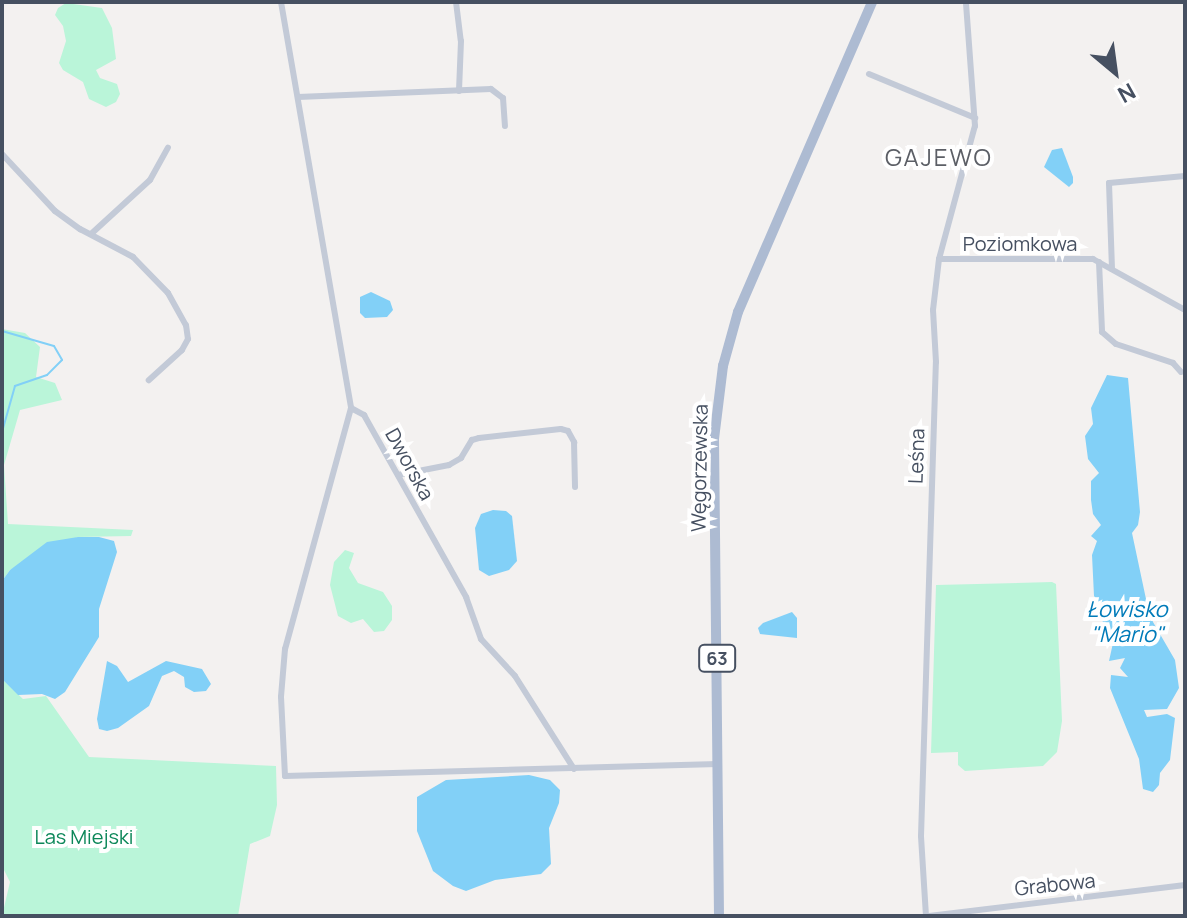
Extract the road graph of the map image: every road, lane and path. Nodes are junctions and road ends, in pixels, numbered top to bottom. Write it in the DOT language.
graph roads {
  1 [pos="281,2"];
  2 [pos="456,2"];
  3 [pos="872,2"];
  4 [pos="966,2"];
  5 [pos="869,74"];
  6 [pos="459,91"];
  7 [pos="298,97"];
  8 [pos="975,118"];
  9 [pos="505,126"];
  10 [pos="168,148"];
  11 [pos="2,155"];
  12 [pos="1185,176"];
  13 [pos="91,234"];
  14 [pos="939,259"];
  15 [pos="1099,262"];
  16 [pos="1112,269"];
  17 [pos="1185,310"];
  18 [pos="1181,372"];
  19 [pos="149,380"];
  20 [pos="351,408"];
  21 [pos="398,475"];
  22 [pos="575,487"];
  23 [pos="718,764"];
  24 [pos="574,769"];
  25 [pos="1185,885"];
  26 [pos="719,916"];
  27 [pos="928,916"];
  1 -- 7 [label="street"];
  2 -- 6 [label="street"];
  3 -- 23 [label="main road, Węgorzewska / 63"];
  4 -- 8 [label="street, Leśna"];
  5 -- 8 [label="street"];
  6 -- 7 [label="street"];
  6 -- 9 [label="street"];
  7 -- 20 [label="street"];
  8 -- 14 [label="street, Leśna"];
  10 -- 13 [label="street"];
  11 -- 13 [label="street"];
  12 -- 16 [label="street"];
  13 -- 19 [label="street"];
  14 -- 15 [label="street, Poziomkowa"];
  14 -- 27 [label="street, Leśna"];
  15 -- 16 [label="street, Poziomkowa"];
  15 -- 18 [label="street"];
  16 -- 17 [label="street, Poziomkowa"];
  20 -- 21 [label="street, Dworska"];
  20 -- 24 [label="street"];
  21 -- 22 [label="street"];
  21 -- 24 [label="street, Dworska"];
  23 -- 24 [label="street"];
  23 -- 26 [label="main road, Węgorzewska / 63"];
  25 -- 27 [label="street, Grabowa"];
}
